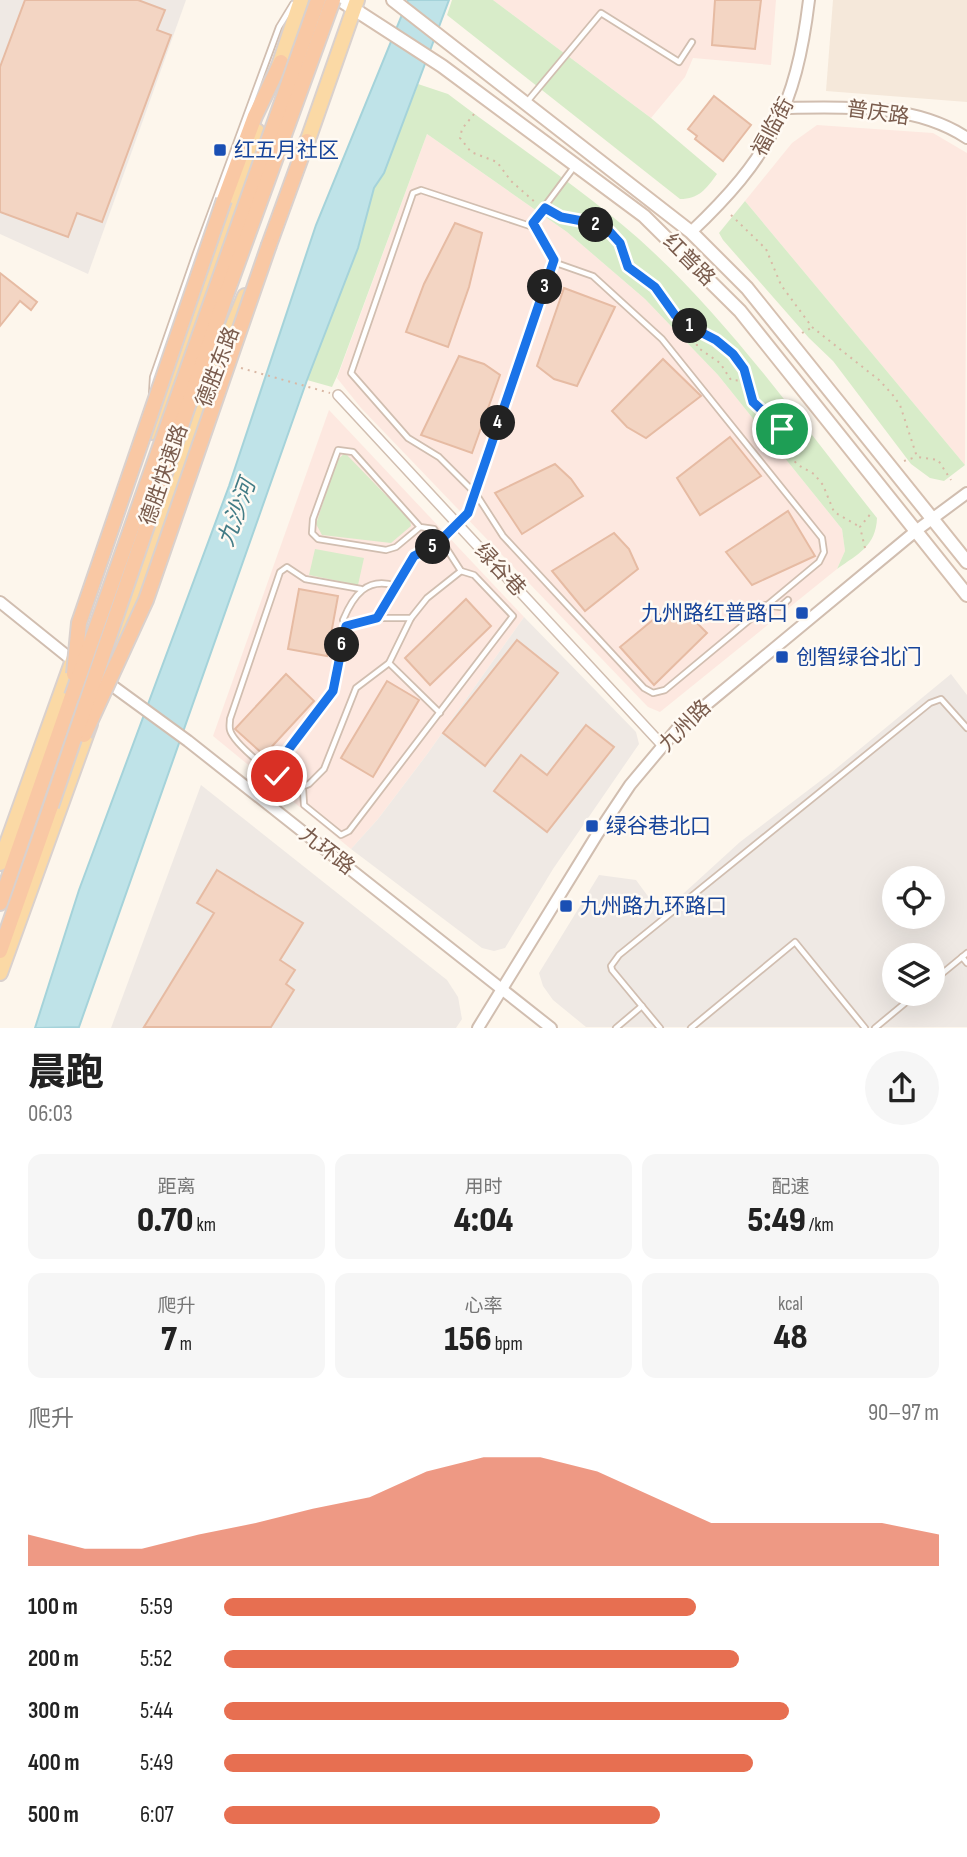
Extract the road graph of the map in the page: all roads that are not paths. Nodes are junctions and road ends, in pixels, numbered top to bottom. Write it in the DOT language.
graph roads {
  1 [pos="295,0"];
  2 [pos="301,0"];
  3 [pos="318,0"];
  4 [pos="333,0"];
  5 [pos="340,0"];
  6 [pos="809,0"];
  7 [pos="395,1"];
  8 [pos="356,5"];
  9 [pos="692,42"];
  10 [pos="281,62"];
  11 [pos="525,104"];
  12 [pos="785,108"];
  13 [pos="967,138"];
  14 [pos="307,141"];
  15 [pos="575,165"];
  16 [pos="533,223"];
  17 [pos="691,232"];
  18 [pos="554,260"];
  19 [pos="338,395"];
  20 [pos="148,444"];
  21 [pos="475,493"];
  22 [pos="967,493"];
  23 [pos="933,517"];
  24 [pos="458,525"];
  25 [pos="420,527"];
  26 [pos="917,530"];
  27 [pos="443,539"];
  28 [pos="967,562"];
  29 [pos="461,571"];
  30 [pos="396,586"];
  31 [pos="361,589"];
  32 [pos="967,596"];
  33 [pos="788,600"];
  34 [pos="0,602"];
  35 [pos="765,605"];
  36 [pos="377,618"];
  37 [pos="411,618"];
  38 [pos="346,626"];
  39 [pos="72,661"];
  40 [pos="389,663"];
  41 [pos="106,681"];
  42 [pos="72,696"];
  43 [pos="440,713"];
  44 [pos="967,728"];
  45 [pos="663,746"];
  46 [pos="277,776"];
  47 [pos="303,789"];
  48 [pos="51,806"];
  49 [pos="0,863"];
  50 [pos="0,903"];
  51 [pos="0,951"];
  52 [pos="965,955"];
  53 [pos="967,963"];
  54 [pos="945,971"];
  55 [pos="0,973"];
  56 [pos="501,989"];
  57 [pos="642,1006"];
  58 [pos="901,1006"];
  59 [pos="478,1027"];
  60 [pos="551,1027"];
  61 [pos="616,1027"];
  62 [pos="660,1027"];
  63 [pos="691,1027"];
  64 [pos="865,1027"];
  65 [pos="875,1027"];
  1 -- 20 [label="lane"];
  2 -- 10 [label="main road, 德胜东路"];
  3 -- 42 [label="highway, 德胜快速路, bridge"];
  4 -- 48 [label="highway, 德胜快速路, bridge"];
  5 -- 8 [label="main road, 红普路"];
  6 -- 12 [label="street, 福临街"];
  7 -- 11 [label="main road, 红普路"];
  8 -- 14 [label="main road, 德胜东路"];
  8 -- 15 [label="main road, 红普路"];
  9 -- 11 [label="lane"];
  10 -- 20 [label="main road, 德胜东路"];
  10 -- 42 [label="highway, bridge"];
  11 -- 17 [label="main road, 红普路"];
  12 -- 13 [label="street, 普庆路"];
  12 -- 17 [label="street, 福临街"];
  14 -- 41 [label="main road, 德胜东路"];
  14 -- 48 [label="highway, bridge"];
  15 -- 16 [label="lane"];
  15 -- 26 [label="main road, 红普路"];
  16 -- 18 [label="lane"];
  16 -- 21 [label="lane"];
  17 -- 23 [label="main road, 红普路"];
  18 -- 21 [label="street"];
  18 -- 35 [label="lane"];
  19 -- 24 [label="street, 绿谷巷"];
  20 -- 39 [label="main road, 德胜东路"];
  21 -- 24 [label="street"];
  21 -- 35 [label="lane"];
  22 -- 23 [label="street, 九州路"];
  23 -- 26 [label="street, 九州路"];
  23 -- 28 [label="main road, 红普路"];
  24 -- 27 [label="lane"];
  24 -- 45 [label="street, 绿谷巷"];
  25 -- 25 [label="lane"];
  25 -- 27 [label="lane"];
  26 -- 32 [label="main road, 红普路"];
  26 -- 45 [label="street, 九州路"];
  27 -- 29 [label="lane"];
  27 -- 30 [label="lane"];
  29 -- 37 [label="lane"];
  29 -- 43 [label="lane"];
  30 -- 31 [label="lane"];
  30 -- 36 [label="lane"];
  31 -- 38 [label="lane"];
  31 -- 46 [label="lane"];
  33 -- 35 [label="lane"];
  34 -- 39 [label="street, 九环路"];
  36 -- 37 [label="lane"];
  36 -- 38 [label="lane"];
  37 -- 40 [label="lane"];
  38 -- 46 [label="lane"];
  39 -- 41 [label="street, 九环路"];
  39 -- 49 [label="main road, 德胜东路"];
  40 -- 43 [label="lane"];
  40 -- 47 [label="lane"];
  41 -- 55 [label="main road, 德胜东路"];
  41 -- 56 [label="street, 九环路"];
  42 -- 50 [label="highway, 德胜快速路"];
  43 -- 47 [label="lane"];
  44 -- 57 [label="lane"];
  45 -- 56 [label="street, 九州路"];
  46 -- 47 [label="lane"];
  48 -- 51 [label="highway, 德胜快速路"];
  52 -- 53 [label="lane"];
  52 -- 54 [label="lane"];
  56 -- 59 [label="street, 九州路"];
  56 -- 60 [label="street, 九环路"];
  57 -- 61 [label="lane"];
  57 -- 62 [label="lane"];
  58 -- 65 [label="lane"];
  63 -- 64 [label="lane"];
}
